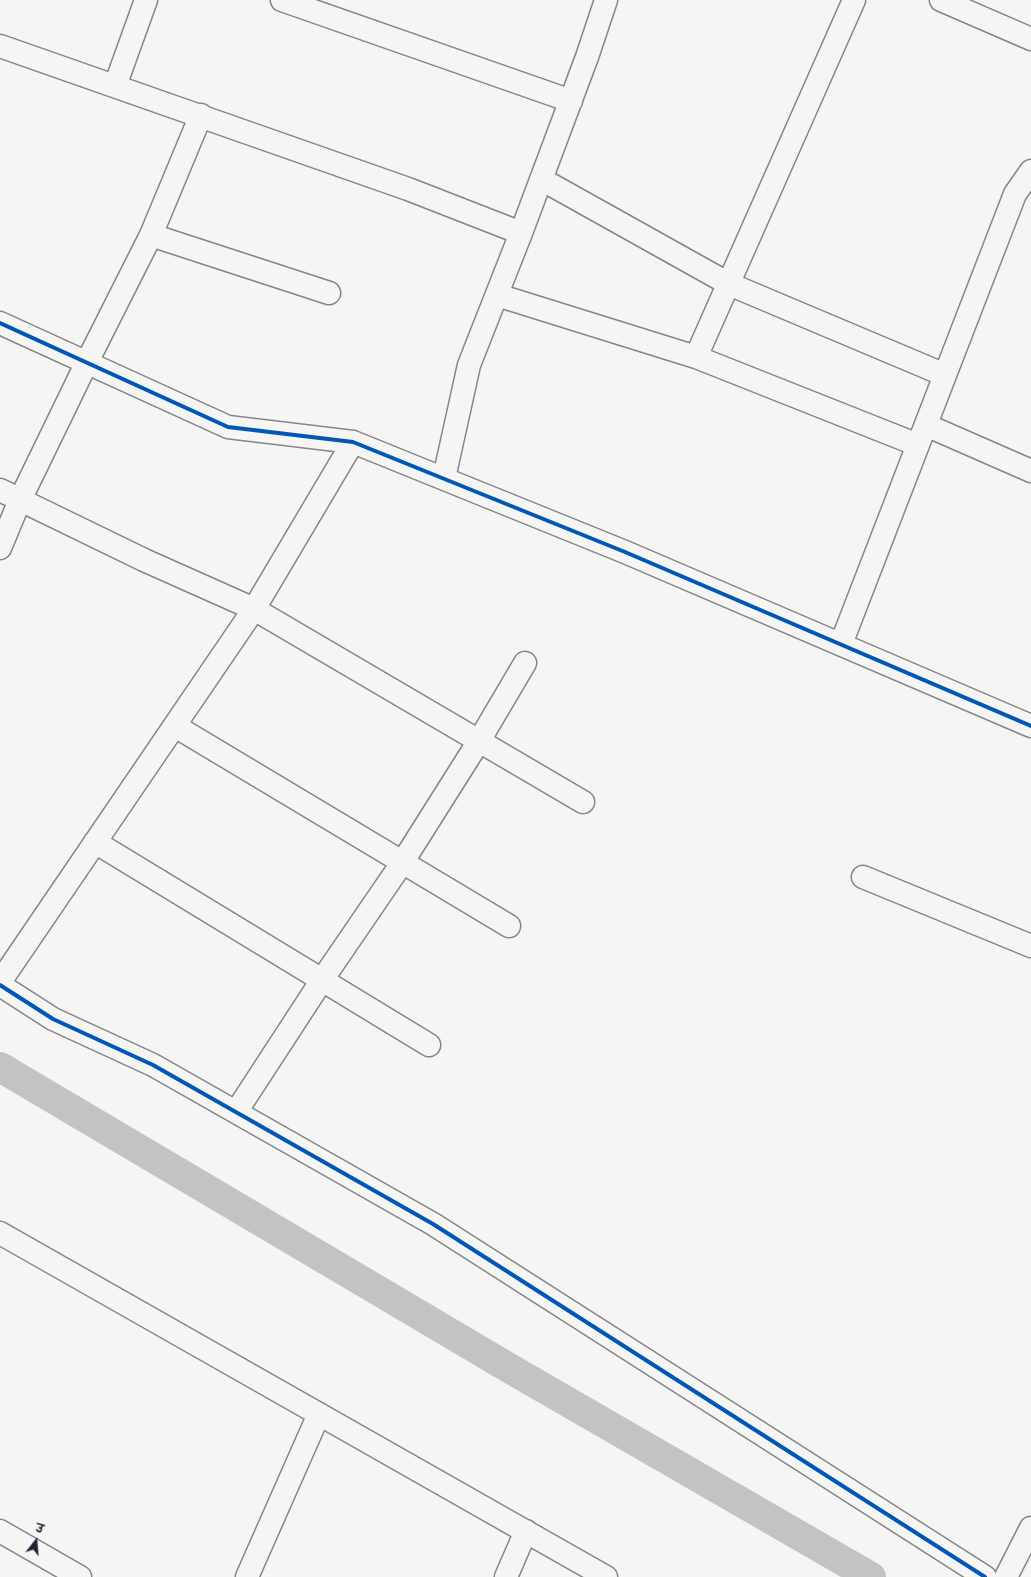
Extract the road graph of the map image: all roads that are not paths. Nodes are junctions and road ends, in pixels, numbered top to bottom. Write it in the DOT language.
graph roads {
  1 [pos="146,0"];
  2 [pos="282,0"];
  3 [pos="606,0"];
  4 [pos="854,0"];
  5 [pos="941,0"];
  6 [pos="1031,39"];
  7 [pos="0,46"];
  8 [pos="115,86"];
  9 [pos="571,101"];
  10 [pos="201,115"];
  11 [pos="1031,171"];
  12 [pos="542,179"];
  13 [pos="522,233"];
  14 [pos="152,235"];
  15 [pos="728,284"];
  16 [pos="329,293"];
  17 [pos="497,295"];
  18 [pos="0,323"];
  19 [pos="696,357"];
  20 [pos="87,362"];
  21 [pos="945,375"];
  22 [pos="926,425"];
  23 [pos="353,442"];
  24 [pos="918,445"];
  25 [pos="1031,471"];
  26 [pos="444,478"];
  27 [pos="0,490"];
  28 [pos="20,500"];
  29 [pos="0,548"];
  30 [pos="254,609"];
  31 [pos="841,644"];
  32 [pos="525,663"];
  33 [pos="175,726"];
  34 [pos="1031,726"];
  35 [pos="479,741"];
  36 [pos="583,802"];
  37 [pos="95,842"];
  38 [pos="402,862"];
  39 [pos="863,877"];
  40 [pos="509,926"];
  41 [pos="1031,946"];
  42 [pos="322,980"];
  43 [pos="0,982"];
  44 [pos="0,985"];
  45 [pos="429,1046"];
  46 [pos="236,1112"];
  47 [pos="0,1233"];
  48 [pos="319,1414"];
  49 [pos="1031,1528"];
  50 [pos="526,1531"];
  51 [pos="0,1532"];
  52 [pos="80,1577"];
  53 [pos="247,1577"];
  54 [pos="506,1577"];
  55 [pos="606,1577"];
  56 [pos="985,1577"];
  57 [pos="1006,1577"];
  1 -- 8 [label="street"];
  2 -- 9 [label="street"];
  3 -- 9 [label="street"];
  4 -- 15 [label="street"];
  5 -- 6 [label="street"];
  7 -- 8 [label="street"];
  8 -- 10 [label="street"];
  9 -- 12 [label="street"];
  10 -- 13 [label="street"];
  10 -- 14 [label="street"];
  11 -- 21 [label="street"];
  12 -- 13 [label="street"];
  12 -- 15 [label="street"];
  13 -- 17 [label="street"];
  14 -- 16 [label="street"];
  14 -- 20 [label="street"];
  15 -- 19 [label="street"];
  15 -- 21 [label="street"];
  17 -- 19 [label="street"];
  17 -- 26 [label="street"];
  18 -- 20 [label="street"];
  19 -- 24 [label="street"];
  20 -- 23 [label="street"];
  20 -- 28 [label="street"];
  21 -- 22 [label="street"];
  22 -- 24 [label="street"];
  22 -- 25 [label="street"];
  23 -- 26 [label="street"];
  23 -- 30 [label="street"];
  24 -- 31 [label="street"];
  26 -- 31 [label="street"];
  27 -- 28 [label="street"];
  28 -- 29 [label="street"];
  28 -- 30 [label="street"];
  30 -- 33 [label="street"];
  30 -- 35 [label="street"];
  31 -- 34 [label="street"];
  32 -- 35 [label="street"];
  33 -- 37 [label="street"];
  33 -- 38 [label="street"];
  35 -- 36 [label="street"];
  35 -- 38 [label="street"];
  37 -- 42 [label="street"];
  37 -- 43 [label="street"];
  38 -- 40 [label="street"];
  38 -- 42 [label="street"];
  39 -- 41 [label="street"];
  42 -- 45 [label="street"];
  42 -- 46 [label="street"];
  44 -- 46 [label="street"];
  46 -- 56 [label="street"];
  47 -- 48 [label="street"];
  48 -- 50 [label="street"];
  48 -- 53 [label="street"];
  49 -- 57 [label="street"];
  50 -- 54 [label="street"];
  50 -- 55 [label="street"];
  51 -- 52 [label="street"];
}
